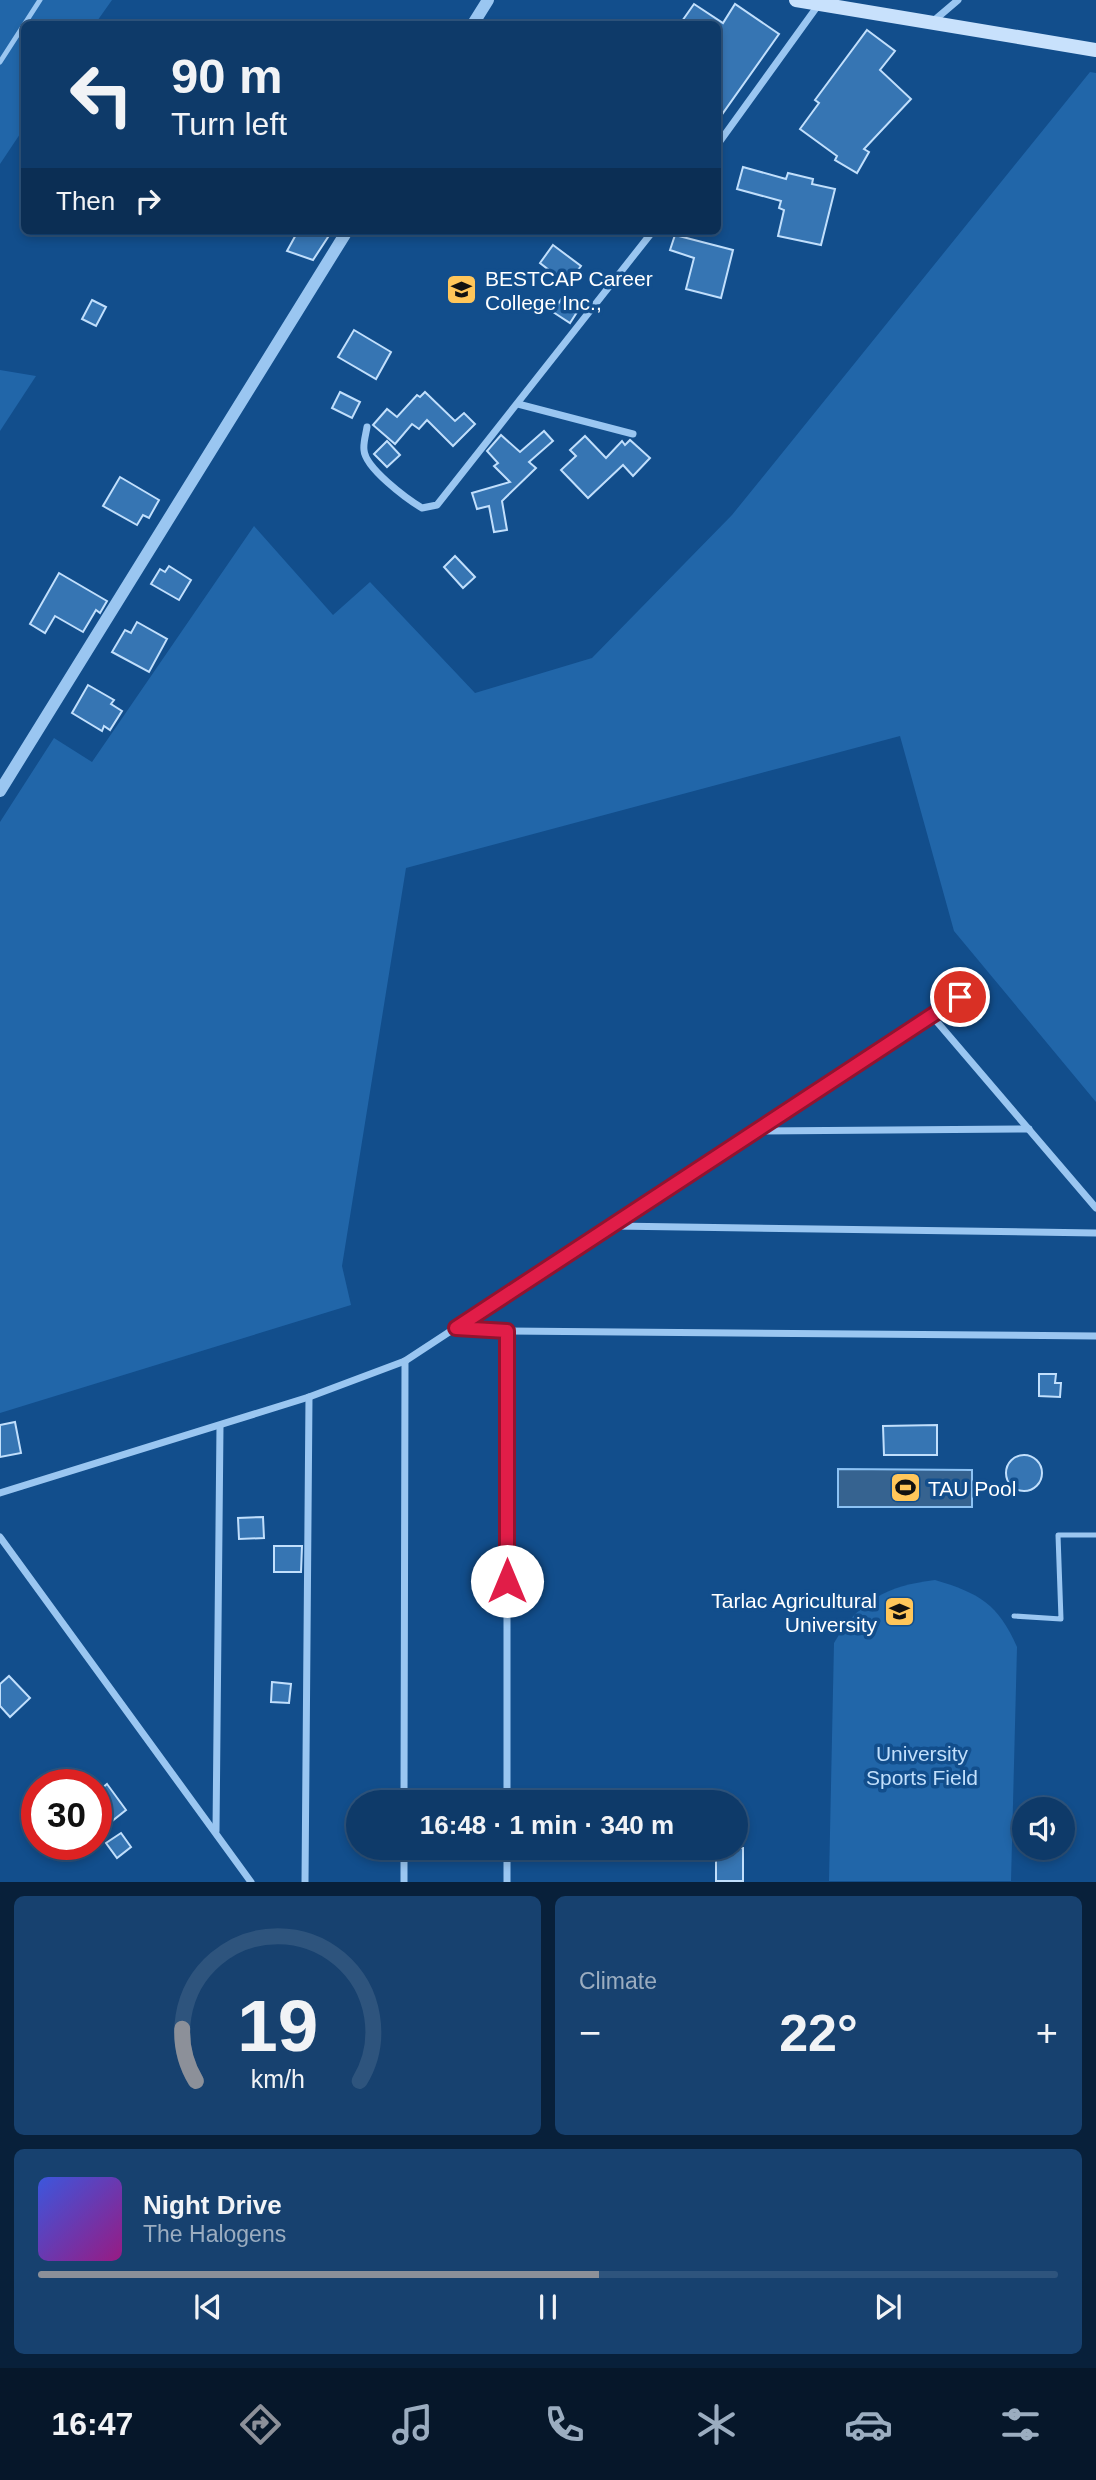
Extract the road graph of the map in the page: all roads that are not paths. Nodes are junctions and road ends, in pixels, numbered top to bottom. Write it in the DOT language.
graph roads {
  1 [pos="40,0"];
  2 [pos="488,0"];
  3 [pos="796,0"];
  4 [pos="958,0"];
  5 [pos="819,4"];
  6 [pos="26,21"];
  7 [pos="475,21"];
  8 [pos="930,23"];
  9 [pos="21,29"];
  10 [pos="1096,50"];
  11 [pos="0,62"];
  12 [pos="721,140"];
  13 [pos="345,235"];
  14 [pos="650,235"];
  15 [pos="518,404"];
  16 [pos="367,428"];
  17 [pos="633,434"];
  18 [pos="0,791"];
  19 [pos="960,997"];
  20 [pos="932,1016"];
  21 [pos="1029,1129"];
  22 [pos="757,1131"];
  23 [pos="1096,1208"];
  24 [pos="611,1226"];
  25 [pos="1096,1233"];
  26 [pos="456,1328"];
  27 [pos="507,1331"];
  28 [pos="1096,1336"];
  29 [pos="405,1361"];
  30 [pos="309,1397"];
  31 [pos="220,1426"];
  32 [pos="0,1493"];
  33 [pos="1096,1535"];
  34 [pos="0,1537"];
  35 [pos="1014,1616"];
  36 [pos="404,1790"];
  37 [pos="507,1790"];
  38 [pos="216,1832"];
  39 [pos="404,1860"];
  40 [pos="507,1860"];
  41 [pos="250,1881"];
  42 [pos="305,1881"];
  43 [pos="404,1881"];
  44 [pos="507,1881"];
  1 -- 6 [label="lane"];
  2 -- 7 [label="street"];
  3 -- 5 [label="main road"];
  4 -- 8 [label="street"];
  5 -- 8 [label="main road"];
  5 -- 12 [label="street"];
  8 -- 10 [label="main road"];
  9 -- 11 [label="lane"];
  13 -- 18 [label="street"];
  14 -- 15 [label="street"];
  15 -- 16 [label="street"];
  15 -- 17 [label="street"];
  19 -- 20 [label="street"];
  20 -- 21 [label="street"];
  20 -- 22 [label="street"];
  21 -- 22 [label="street"];
  21 -- 23 [label="street"];
  22 -- 24 [label="street"];
  24 -- 25 [label="street"];
  24 -- 26 [label="street"];
  26 -- 27 [label="street"];
  26 -- 29 [label="street"];
  27 -- 28 [label="street"];
  27 -- 37 [label="street"];
  29 -- 30 [label="street"];
  29 -- 36 [label="street"];
  30 -- 31 [label="street"];
  30 -- 42 [label="street"];
  31 -- 32 [label="street"];
  31 -- 38 [label="street"];
  33 -- 35 [label="lane"];
  34 -- 38 [label="street"];
  38 -- 41 [label="street"];
  39 -- 43 [label="street"];
  40 -- 44 [label="street"];
}
